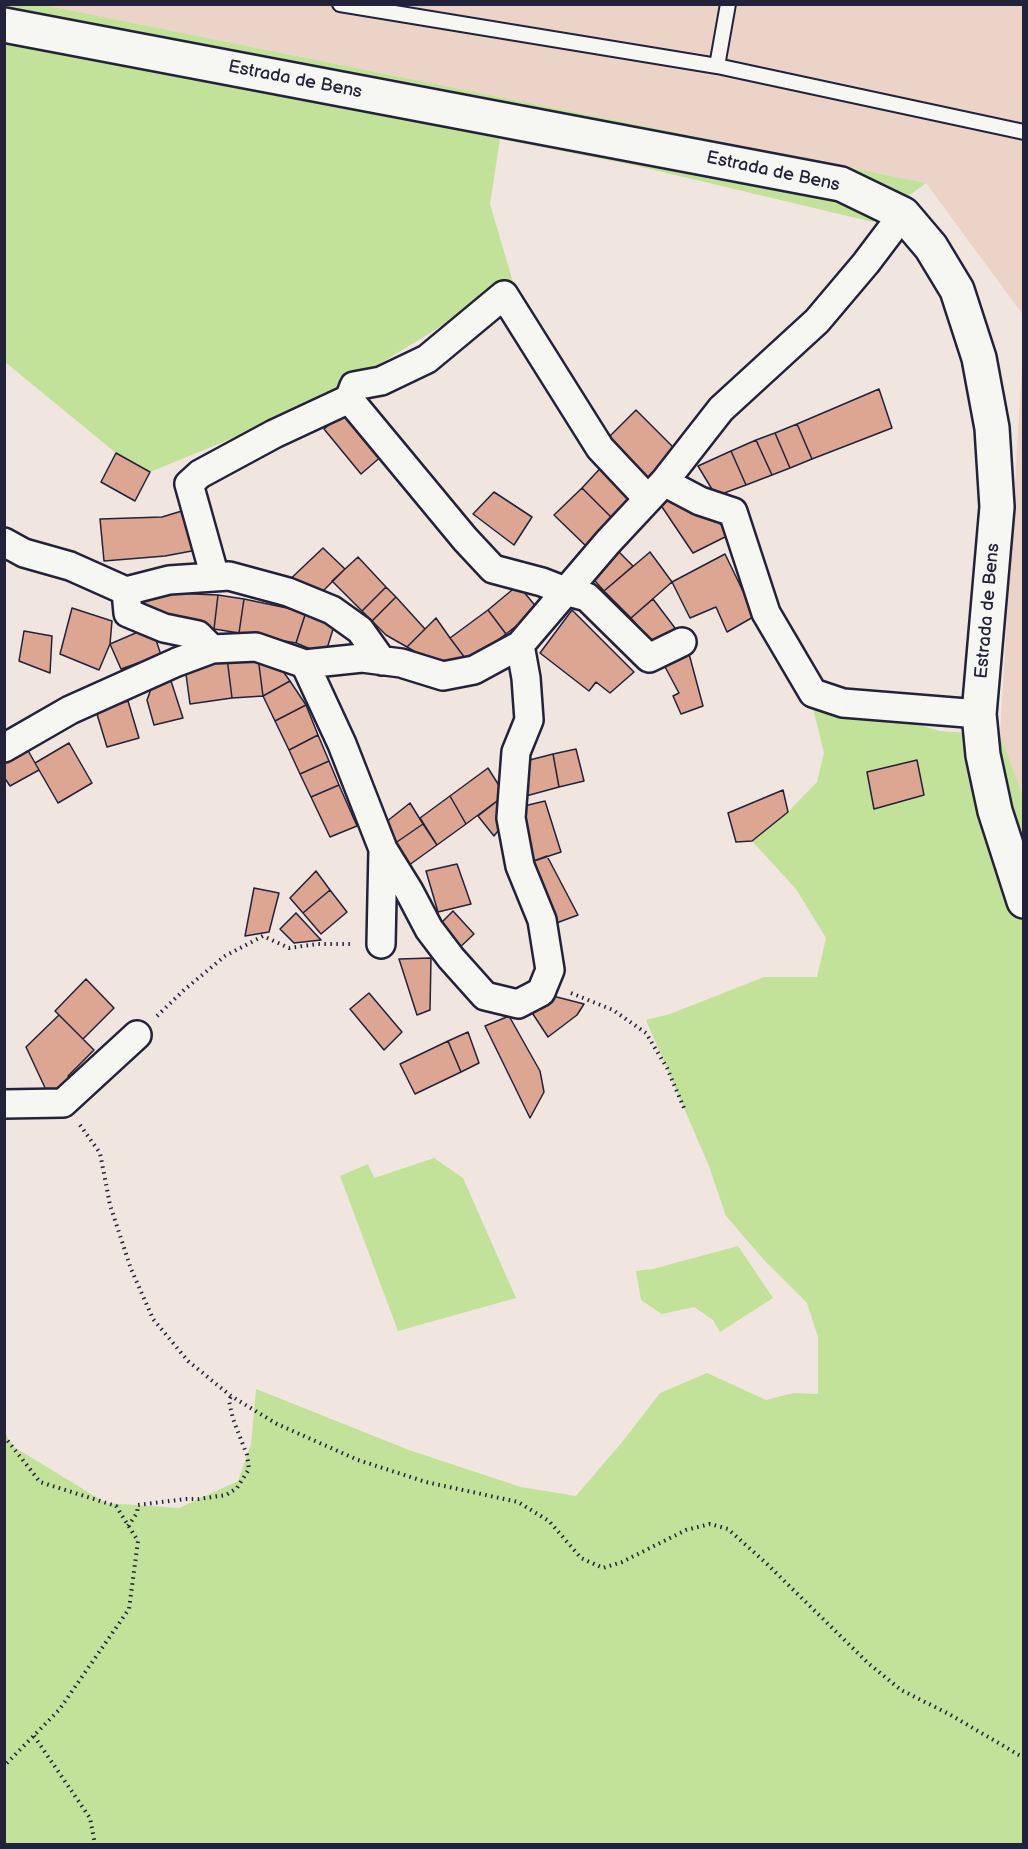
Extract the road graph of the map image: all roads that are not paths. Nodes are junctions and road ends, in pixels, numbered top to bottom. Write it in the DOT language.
graph roads {
  1 [pos="340,4"];
  2 [pos="728,4"];
  3 [pos="4,25"];
  4 [pos="717,66"];
  5 [pos="1023,132"];
  6 [pos="903,214"];
  7 [pos="349,399"];
  8 [pos="656,490"];
  9 [pos="4,542"];
  10 [pos="215,577"];
  11 [pos="126,591"];
  12 [pos="565,591"];
  13 [pos="682,642"];
  14 [pos="520,645"];
  15 [pos="212,649"];
  16 [pos="382,661"];
  17 [pos="305,664"];
  18 [pos="980,714"];
  19 [pos="4,748"];
  20 [pos="383,849"];
  21 [pos="1023,901"];
  22 [pos="381,944"];
  23 [pos="137,1035"];
  24 [pos="4,1104"];
  1 -- 4 [label="lane"];
  2 -- 4 [label="lane"];
  3 -- 6 [label="street, Estrada de Bens"];
  4 -- 5 [label="lane"];
  6 -- 8 [label="street"];
  6 -- 18 [label="street, Estrada de Bens"];
  7 -- 8 [label="street"];
  7 -- 10 [label="street"];
  7 -- 12 [label="street"];
  8 -- 12 [label="street"];
  8 -- 18 [label="street"];
  9 -- 11 [label="street"];
  10 -- 11 [label="street"];
  10 -- 16 [label="street"];
  11 -- 15 [label="street"];
  12 -- 13 [label="street"];
  12 -- 14 [label="street"];
  14 -- 16 [label="street"];
  14 -- 20 [label="street"];
  15 -- 17 [label="street"];
  15 -- 19 [label="street"];
  16 -- 17 [label="street"];
  17 -- 20 [label="street"];
  18 -- 21 [label="street, Estrada de Bens"];
  20 -- 22 [label="street"];
  23 -- 24 [label="street"];
}
